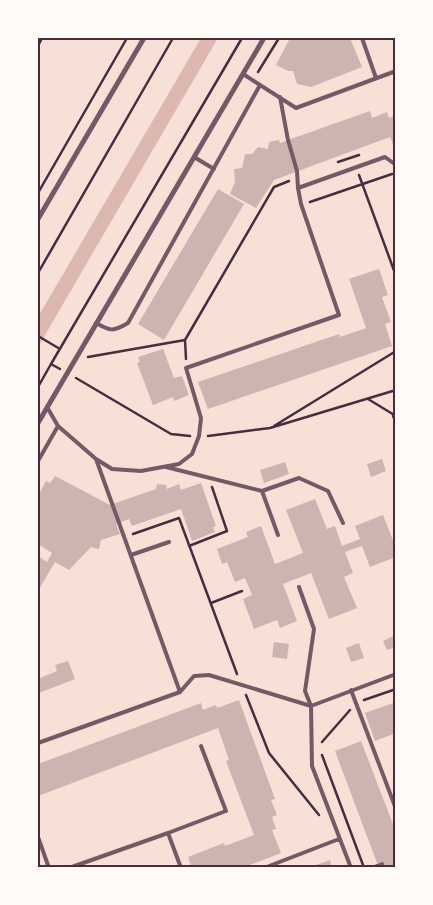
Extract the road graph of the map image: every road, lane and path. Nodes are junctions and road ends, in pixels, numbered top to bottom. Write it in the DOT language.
graph roads {
  1 [pos="42,38"];
  2 [pos="127,38"];
  3 [pos="144,38"];
  4 [pos="173,38"];
  5 [pos="242,38"];
  6 [pos="264,38"];
  7 [pos="362,38"];
  8 [pos="38,46"];
  9 [pos="396,70"];
  10 [pos="243,74"];
  11 [pos="376,78"];
  12 [pos="260,85"];
  13 [pos="280,97"];
  14 [pos="194,156"];
  15 [pos="352,157"];
  16 [pos="396,165"];
  17 [pos="356,167"];
  18 [pos="214,169"];
  19 [pos="396,172"];
  20 [pos="297,177"];
  21 [pos="363,184"];
  22 [pos="298,188"];
  23 [pos="38,193"];
  24 [pos="301,204"];
  25 [pos="38,219"];
  26 [pos="38,273"];
  27 [pos="396,276"];
  28 [pos="96,323"];
  29 [pos="38,336"];
  30 [pos="185,340"];
  31 [pos="60,349"];
  32 [pos="396,351"];
  33 [pos="88,357"];
  34 [pos="186,368"];
  35 [pos="38,387"];
  36 [pos="368,399"];
  37 [pos="47,407"];
  38 [pos="394,415"];
  39 [pos="38,423"];
  40 [pos="396,423"];
  41 [pos="58,426"];
  42 [pos="270,428"];
  43 [pos="96,459"];
  44 [pos="38,461"];
  45 [pos="164,466"];
  46 [pos="208,476"];
  47 [pos="262,491"];
  48 [pos="343,523"];
  49 [pos="278,535"];
  50 [pos="124,537"];
  51 [pos="169,542"];
  52 [pos="189,546"];
  53 [pos="130,554"];
  54 [pos="299,587"];
  55 [pos="242,591"];
  56 [pos="211,603"];
  57 [pos="396,674"];
  58 [pos="242,685"];
  59 [pos="396,689"];
  60 [pos="351,690"];
  61 [pos="180,692"];
  62 [pos="356,703"];
  63 [pos="310,706"];
  64 [pos="38,743"];
  65 [pos="318,745"];
  66 [pos="201,746"];
  67 [pos="321,754"];
  68 [pos="396,809"];
  69 [pos="322,818"];
  70 [pos="168,833"];
  71 [pos="38,837"];
  72 [pos="339,839"];
  73 [pos="382,864"];
  74 [pos="49,868"];
  75 [pos="69,868"];
  76 [pos="181,868"];
  77 [pos="264,868"];
  78 [pos="351,868"];
  79 [pos="364,868"];
  80 [pos="372,868"];
  1 -- 8 [label="path"];
  2 -- 23 [label="path"];
  3 -- 25 [label="street"];
  4 -- 26 [label="path"];
  5 -- 31 [label="path"];
  6 -- 10 [label="street"];
  7 -- 11 [label="lane"];
  9 -- 11 [label="lane"];
  10 -- 12 [label="lane"];
  10 -- 14 [label="street"];
  11 -- 13 [label="lane"];
  12 -- 13 [label="lane"];
  12 -- 18 [label="lane"];
  13 -- 20 [label="lane"];
  14 -- 18 [label="lane"];
  14 -- 28 [label="street"];
  15 -- 17 [label="path"];
  16 -- 17 [label="lane"];
  17 -- 21 [label="path"];
  17 -- 22 [label="lane"];
  18 -- 28 [label="lane"];
  19 -- 21 [label="path"];
  20 -- 22 [label="lane"];
  20 -- 30 [label="path"];
  21 -- 24 [label="path"];
  21 -- 27 [label="path"];
  22 -- 24 [label="lane"];
  24 -- 34 [label="lane"];
  28 -- 37 [label="street"];
  29 -- 31 [label="path"];
  30 -- 33 [label="path"];
  30 -- 34 [label="path"];
  31 -- 35 [label="path"];
  32 -- 42 [label="path"];
  34 -- 45 [label="lane"];
  36 -- 38 [label="path"];
  37 -- 39 [label="street"];
  37 -- 41 [label="lane"];
  38 -- 40 [label="path"];
  41 -- 43 [label="lane"];
  41 -- 44 [label="lane"];
  43 -- 45 [label="lane"];
  43 -- 50 [label="lane"];
  45 -- 46 [label="lane"];
  46 -- 47 [label="lane"];
  46 -- 52 [label="path"];
  47 -- 48 [label="lane"];
  47 -- 49 [label="lane"];
  50 -- 52 [label="path"];
  50 -- 53 [label="lane"];
  51 -- 53 [label="lane"];
  52 -- 56 [label="path"];
  53 -- 61 [label="lane"];
  54 -- 63 [label="lane"];
  55 -- 56 [label="path"];
  56 -- 58 [label="path"];
  57 -- 60 [label="lane"];
  58 -- 61 [label="lane"];
  58 -- 63 [label="lane"];
  58 -- 69 [label="path"];
  59 -- 62 [label="path"];
  60 -- 62 [label="lane"];
  60 -- 63 [label="lane"];
  61 -- 64 [label="lane"];
  62 -- 65 [label="path"];
  62 -- 68 [label="lane"];
  63 -- 72 [label="lane"];
  66 -- 70 [label="lane"];
  67 -- 79 [label="path"];
  70 -- 75 [label="lane"];
  70 -- 76 [label="lane"];
  71 -- 74 [label="lane"];
  72 -- 77 [label="lane"];
  72 -- 78 [label="lane"];
  73 -- 80 [label="lane"];
}
